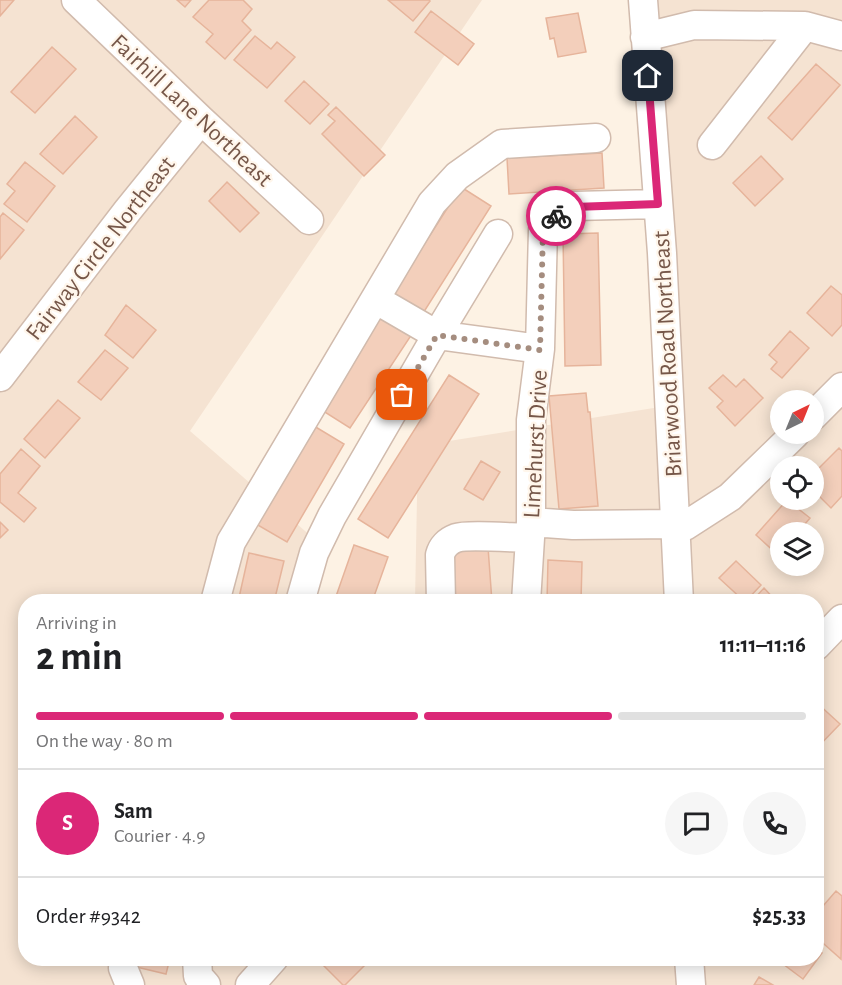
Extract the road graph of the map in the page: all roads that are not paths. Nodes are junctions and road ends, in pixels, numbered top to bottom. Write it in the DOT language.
graph roads {
  1 [pos="76,0"];
  2 [pos="643,0"];
  3 [pos="693,12"];
  4 [pos="805,26"];
  5 [pos="842,36"];
  6 [pos="645,37"];
  7 [pos="201,120"];
  8 [pos="596,138"];
  9 [pos="712,145"];
  10 [pos="658,204"];
  11 [pos="309,219"];
  12 [pos="498,234"];
  13 [pos="375,300"];
  14 [pos="437,335"];
  15 [pos="540,350"];
  16 [pos="0,377"];
  17 [pos="842,387"];
  18 [pos="824,405"];
  19 [pos="785,444"];
  20 [pos="676,524"];
  21 [pos="531,530"];
  22 [pos="217,594"];
  23 [pos="302,594"];
  24 [pos="441,594"];
  25 [pos="527,594"];
  26 [pos="679,594"];
  27 [pos="842,619"];
  28 [pos="824,638"];
  29 [pos="123,966"];
  30 [pos="267,966"];
  31 [pos="690,966"];
  32 [pos="130,985"];
  33 [pos="250,985"];
  34 [pos="692,985"];
  1 -- 7 [label="street, Fairhill Lane Northeast"];
  2 -- 6 [label="street, Briarwood Road Northeast"];
  3 -- 4 [label="street"];
  3 -- 6 [label="street"];
  4 -- 5 [label="street"];
  4 -- 9 [label="street"];
  6 -- 10 [label="street, Briarwood Road Northeast"];
  7 -- 11 [label="street, Fairhill Lane Northeast"];
  7 -- 16 [label="street, Fairway Circle Northeast"];
  8 -- 13 [label="street"];
  10 -- 15 [label="street, Limehurst Drive"];
  10 -- 20 [label="street, Briarwood Road Northeast"];
  12 -- 14 [label="street"];
  13 -- 14 [label="street"];
  13 -- 22 [label="street"];
  14 -- 15 [label="street"];
  14 -- 23 [label="street"];
  15 -- 21 [label="street, Limehurst Drive"];
  17 -- 18 [label="street"];
  19 -- 20 [label="street"];
  20 -- 21 [label="street"];
  20 -- 26 [label="street, Briarwood Road Northeast"];
  21 -- 24 [label="street"];
  21 -- 25 [label="street, Limehurst Drive"];
  27 -- 28 [label="street"];
  29 -- 32 [label="street"];
  30 -- 33 [label="street"];
  31 -- 34 [label="street"];
}
